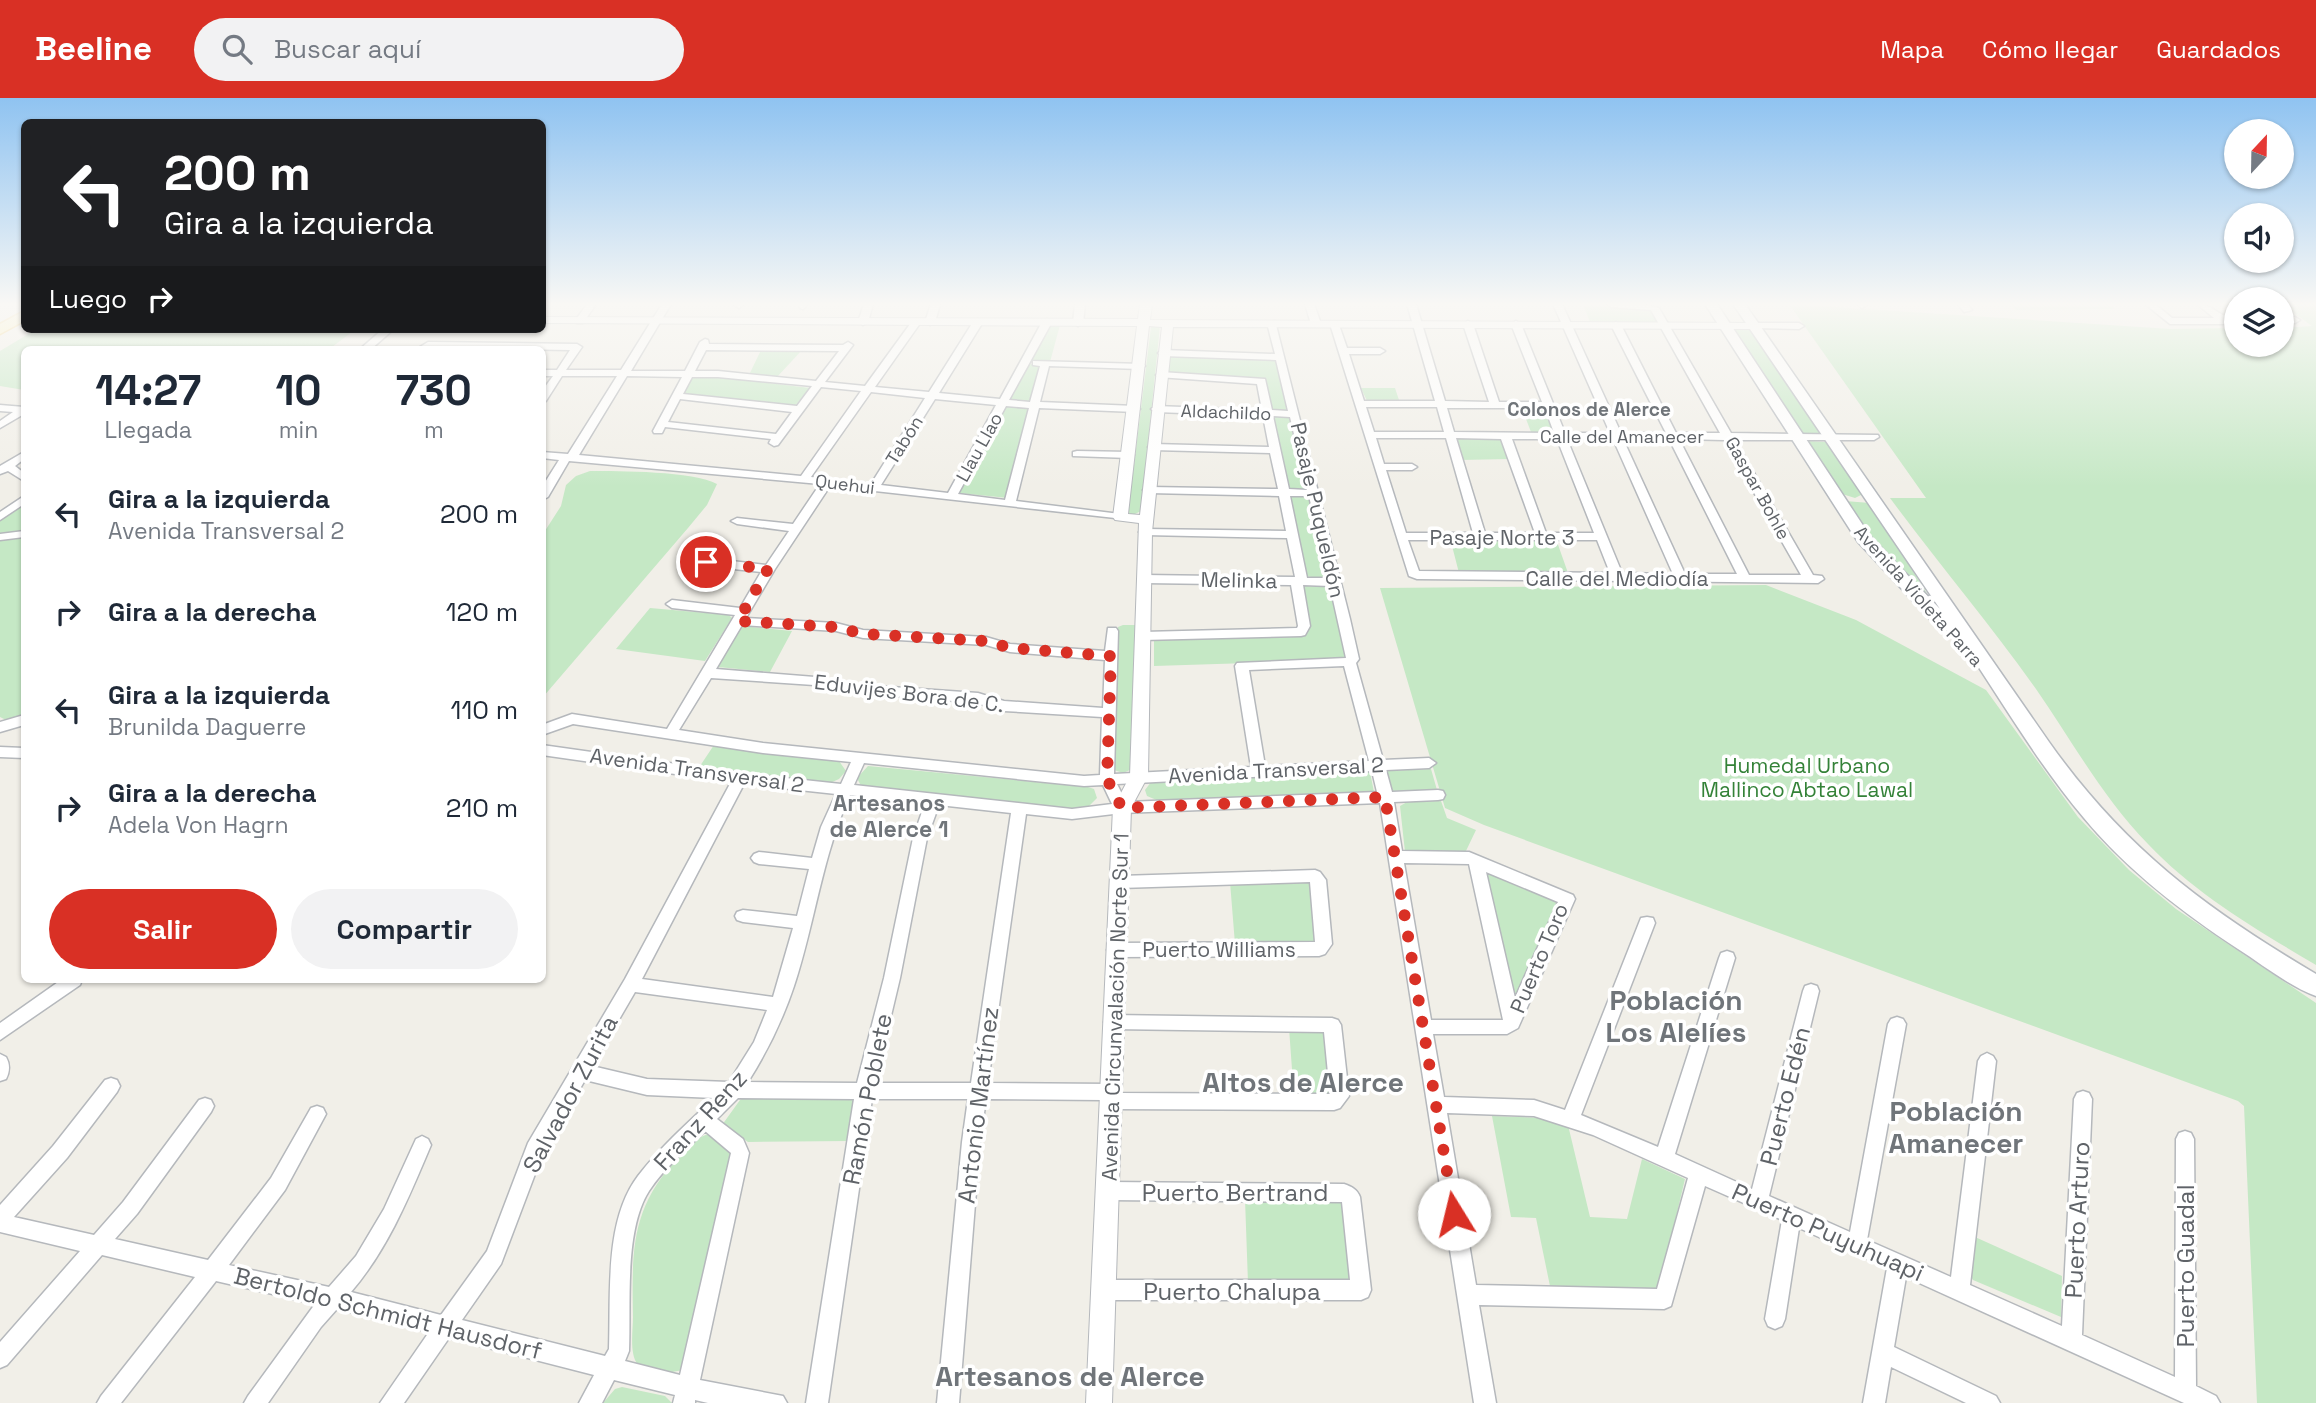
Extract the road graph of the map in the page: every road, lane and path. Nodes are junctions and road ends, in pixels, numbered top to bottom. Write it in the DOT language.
graph roads {
  1 [pos="565,365"];
  2 [pos="630,365"];
  3 [pos="693,365"];
  4 [pos="833,365"];
  5 [pos="885,365"];
  6 [pos="951,365"];
  7 [pos="1024,365"];
  8 [pos="1045,365"];
  9 [pos="1105,365"];
  10 [pos="1162,365"];
  11 [pos="1283,365"];
  12 [pos="1348,365"];
  13 [pos="1429,365"];
  14 [pos="1482,365"];
  15 [pos="1533,365"];
  16 [pos="1584,365"];
  17 [pos="1637,365"];
  18 [pos="1688,365"];
  19 [pos="1751,365"];
  20 [pos="1781,365"];
  21 [pos="1140,366"];
  22 [pos="546,373"];
  23 [pos="560,373"];
  24 [pos="624,374"];
  25 [pos="689,374"];
  26 [pos="1161,375"];
  27 [pos="817,384"];
  28 [pos="868,389"];
  29 [pos="546,393"];
  30 [pos="677,396"];
  31 [pos="931,396"];
  32 [pos="1003,403"];
  33 [pos="1360,404"];
  34 [pos="1441,404"];
  35 [pos="1495,405"];
  36 [pos="1548,405"];
  37 [pos="1035,406"];
  38 [pos="0,408"];
  39 [pos="797,409"];
  40 [pos="1135,409"];
  41 [pos="1156,409"];
  42 [pos="21,410"];
  43 [pos="21,412"];
  44 [pos="1267,413"];
  45 [pos="1295,414"];
  46 [pos="0,425"];
  47 [pos="1370,435"];
  48 [pos="1450,435"];
  49 [pos="1505,435"];
  50 [pos="1560,436"];
  51 [pos="1617,436"];
  52 [pos="1674,436"];
  53 [pos="1730,436"];
  54 [pos="1798,437"];
  55 [pos="1830,437"];
  56 [pos="1874,437"];
  57 [pos="1153,447"];
  58 [pos="1275,450"];
  59 [pos="1077,454"];
  60 [pos="546,455"];
  61 [pos="1129,455"];
  62 [pos="21,457"];
  63 [pos="569,457"];
  64 [pos="1380,467"];
  65 [pos="1412,467"];
  66 [pos="4,468"];
  67 [pos="21,476"];
  68 [pos="804,479"];
  69 [pos="827,482"];
  70 [pos="874,488"];
  71 [pos="1832,489"];
  72 [pos="546,490"];
  73 [pos="1149,490"];
  74 [pos="1868,491"];
  75 [pos="1285,492"];
  76 [pos="1312,493"];
  77 [pos="951,497"];
  78 [pos="21,501"];
  79 [pos="1010,504"];
  80 [pos="0,517"];
  81 [pos="1119,517"];
  82 [pos="737,521"];
  83 [pos="1146,526"];
  84 [pos="795,528"];
  85 [pos="21,534"];
  86 [pos="1293,535"];
  87 [pos="1402,536"];
  88 [pos="0,537"];
  89 [pos="1480,537"];
  90 [pos="1542,537"];
  91 [pos="1602,537"];
  92 [pos="706,562"];
  93 [pos="768,569"];
  94 [pos="1619,578"];
  95 [pos="1681,578"];
  96 [pos="1144,579"];
  97 [pos="1745,579"];
  98 [pos="1813,579"];
  99 [pos="1299,581"];
  100 [pos="1334,582"];
  101 [pos="672,604"];
  102 [pos="741,617"];
  103 [pos="1112,631"];
  104 [pos="1143,636"];
  105 [pos="1111,656"];
  106 [pos="1349,662"];
  107 [pos="708,673"];
  108 [pos="1995,680"];
  109 [pos="1110,713"];
  110 [pos="21,721"];
  111 [pos="0,727"];
  112 [pos="546,729"];
  113 [pos="671,733"];
  114 [pos="546,751"];
  115 [pos="0,752"];
  116 [pos="21,753"];
  117 [pos="859,758"];
  118 [pos="1429,763"];
  119 [pos="1376,765"];
  120 [pos="1259,771"];
  121 [pos="1139,776"];
  122 [pos="740,778"];
  123 [pos="1107,779"];
  124 [pos="844,789"];
  125 [pos="1438,795"];
  126 [pos="1385,797"];
  127 [pos="934,799"];
  128 [pos="1122,808"];
  129 [pos="1019,809"];
  130 [pos="760,858"];
  131 [pos="1396,858"];
  132 [pos="1476,861"];
  133 [pos="816,863"];
  134 [pos="1119,882"];
  135 [pos="743,916"];
  136 [pos="802,923"];
  137 [pos="1647,923"];
  138 [pos="1115,950"];
  139 [pos="1727,958"];
  140 [pos="70,983"];
  141 [pos="631,984"];
  142 [pos="2316,986"];
  143 [pos="1811,991"];
  144 [pos="779,1006"];
  145 [pos="1112,1022"];
  146 [pos="1511,1023"];
  147 [pos="1897,1024"];
  148 [pos="1424,1027"];
  149 [pos="0,1033"];
  150 [pos="1987,1061"];
  151 [pos="0,1062"];
  152 [pos="579,1071"];
  153 [pos="0,1073"];
  154 [pos="111,1086"];
  155 [pos="864,1090"];
  156 [pos="733,1091"];
  157 [pos="978,1091"];
  158 [pos="1111,1096"];
  159 [pos="2083,1099"];
  160 [pos="1437,1105"];
  161 [pos="205,1106"];
  162 [pos="317,1114"];
  163 [pos="1571,1118"];
  164 [pos="705,1120"];
  165 [pos="2185,1139"];
  166 [pos="422,1145"];
  167 [pos="1664,1158"];
  168 [pos="1699,1173"];
  169 [pos="1109,1191"];
  170 [pos="1759,1200"];
  171 [pos="1793,1215"];
  172 [pos="0,1221"];
  173 [pos="1857,1244"];
  174 [pos="99,1246"];
  175 [pos="1898,1263"];
  176 [pos="215,1271"];
  177 [pos="1103,1290"];
  178 [pos="1361,1290"];
  179 [pos="1959,1290"];
  180 [pos="1468,1295"];
  181 [pos="334,1298"];
  182 [pos="1775,1319"];
  183 [pos="446,1326"];
  184 [pos="2071,1341"];
  185 [pos="1883,1353"];
  186 [pos="0,1358"];
  187 [pos="609,1368"];
  188 [pos="2185,1392"];
  189 [pos="686,1395"];
  190 [pos="108,1403"];
  191 [pos="256,1403"];
  192 [pos="391,1403"];
  193 [pos="590,1403"];
  194 [pos="776,1403"];
  195 [pos="817,1403"];
  196 [pos="948,1403"];
  197 [pos="1099,1403"];
  198 [pos="1485,1403"];
  199 [pos="1874,1403"];
  200 [pos="1989,1403"];
  201 [pos="2209,1403"];
  1 -- 23 [label="street"];
  2 -- 24 [label="street"];
  3 -- 25 [label="street"];
  4 -- 27 [label="street"];
  5 -- 28 [label="street"];
  6 -- 31 [label="street, Tabón"];
  7 -- 32 [label="street, Llau Llao"];
  8 -- 37 [label="street, Llau Llao"];
  9 -- 21 [label="street"];
  10 -- 26 [label="street, Avenida Circunvalación Norte Sur 1"];
  11 -- 45 [label="street, Pasaje Puqueldón"];
  12 -- 33 [label="street"];
  13 -- 34 [label="street"];
  14 -- 35 [label="street"];
  15 -- 36 [label="street"];
  16 -- 51 [label="street"];
  17 -- 52 [label="street"];
  18 -- 53 [label="street, Gaspar Bohle"];
  19 -- 54 [label="main road, Avenida Violeta Parra"];
  20 -- 55 [label="main road, Avenida Violeta Parra"];
  21 -- 40 [label="street"];
  22 -- 23 [label="street"];
  23 -- 24 [label="street"];
  23 -- 29 [label="street"];
  24 -- 25 [label="street"];
  24 -- 63 [label="street"];
  25 -- 27 [label="street"];
  25 -- 30 [label="street"];
  26 -- 41 [label="street, Avenida Circunvalación Norte Sur 1"];
  26 -- 44 [label="street, Pasaje Puqueldón"];
  27 -- 28 [label="street"];
  27 -- 39 [label="street"];
  28 -- 31 [label="street"];
  28 -- 68 [label="street"];
  30 -- 39 [label="street"];
  30 -- 39 [label="street"];
  31 -- 32 [label="street"];
  31 -- 70 [label="street, Tabón"];
  32 -- 37 [label="street"];
  32 -- 77 [label="street, Llau Llao"];
  33 -- 34 [label="street"];
  33 -- 47 [label="street"];
  34 -- 35 [label="street"];
  34 -- 48 [label="street"];
  35 -- 36 [label="street"];
  36 -- 50 [label="street"];
  37 -- 40 [label="street"];
  37 -- 79 [label="street, Llau Llao"];
  38 -- 42 [label="street"];
  40 -- 61 [label="street"];
  41 -- 44 [label="street, Aldachildo"];
  41 -- 57 [label="street, Avenida Circunvalación Norte Sur 1"];
  43 -- 46 [label="street"];
  44 -- 45 [label="street, Aldachildo"];
  44 -- 58 [label="street, Pasaje Puqueldón"];
  45 -- 76 [label="street, Pasaje Puqueldón"];
  47 -- 48 [label="street, Calle del Amanecer"];
  47 -- 64 [label="street"];
  48 -- 49 [label="street, Calle del Amanecer"];
  48 -- 89 [label="street"];
  49 -- 50 [label="street, Calle del Amanecer"];
  49 -- 90 [label="street"];
  50 -- 51 [label="street, Calle del Amanecer"];
  50 -- 91 [label="street"];
  51 -- 52 [label="street, Calle del Amanecer"];
  51 -- 95 [label="street"];
  52 -- 53 [label="street, Calle del Amanecer"];
  52 -- 97 [label="street"];
  53 -- 54 [label="street, Calle del Amanecer"];
  53 -- 98 [label="street, Gaspar Bohle"];
  54 -- 55 [label="street, Calle del Amanecer"];
  54 -- 71 [label="main road, Avenida Violeta Parra"];
  55 -- 56 [label="street, Calle del Amanecer"];
  55 -- 74 [label="main road, Avenida Violeta Parra"];
  57 -- 58 [label="street"];
  57 -- 73 [label="street, Avenida Circunvalación Norte Sur 1"];
  58 -- 75 [label="street, Pasaje Puqueldón"];
  59 -- 61 [label="street"];
  60 -- 63 [label="street, Quehui"];
  61 -- 81 [label="street"];
  62 -- 66 [label="street"];
  63 -- 68 [label="street, Quehui"];
  63 -- 72 [label="street"];
  64 -- 65 [label="street"];
  64 -- 87 [label="street"];
  66 -- 67 [label="street"];
  68 -- 69 [label="street, Quehui"];
  69 -- 70 [label="street, Quehui"];
  69 -- 84 [label="street"];
  70 -- 77 [label="street, Quehui"];
  71 -- 74 [label="main road"];
  71 -- 108 [label="main road, Avenida Violeta Parra"];
  73 -- 75 [label="street"];
  73 -- 83 [label="street, Avenida Circunvalación Norte Sur 1"];
  74 -- 108 [label="main road, Avenida Violeta Parra"];
  75 -- 76 [label="street"];
  75 -- 86 [label="street, Pasaje Puqueldón"];
  76 -- 100 [label="street, Pasaje Puqueldón"];
  77 -- 79 [label="street, Quehui"];
  78 -- 80 [label="street"];
  79 -- 81 [label="street, Quehui"];
  81 -- 83 [label="street, Quehui"];
  82 -- 84 [label="street"];
  83 -- 86 [label="street"];
  83 -- 96 [label="street, Avenida Circunvalación Norte Sur 1"];
  84 -- 93 [label="street"];
  85 -- 88 [label="street"];
  86 -- 99 [label="street, Pasaje Puqueldón"];
  87 -- 89 [label="street, Pasaje Norte 3"];
  87 -- 94 [label="street, Calle del Mediodía"];
  89 -- 90 [label="street, Pasaje Norte 3"];
  90 -- 91 [label="street, Pasaje Norte 3"];
  91 -- 94 [label="street"];
  92 -- 93 [label="street"];
  93 -- 102 [label="street"];
  94 -- 95 [label="street, Calle del Mediodía"];
  95 -- 97 [label="street, Calle del Mediodía"];
  96 -- 99 [label="street, Melinka"];
  96 -- 104 [label="street, Avenida Circunvalación Norte Sur 1"];
  97 -- 98 [label="street, Calle del Mediodía"];
  99 -- 100 [label="street, Melinka"];
  99 -- 104 [label="street, Pasaje Puqueldón"];
  100 -- 106 [label="street, Pasaje Puqueldón"];
  101 -- 102 [label="street"];
  102 -- 105 [label="street"];
  102 -- 107 [label="street"];
  103 -- 105 [label="street"];
  104 -- 121 [label="street, Avenida Circunvalación Norte Sur 1"];
  105 -- 109 [label="street"];
  106 -- 119 [label="street, Pasaje Puqueldón"];
  106 -- 120 [label="street"];
  107 -- 109 [label="street, Eduvijes Bora de C."];
  107 -- 113 [label="street"];
  108 -- 142 [label="main road"];
  109 -- 123 [label="street"];
  110 -- 111 [label="street"];
  112 -- 113 [label="street, Avenida Transversal 2"];
  113 -- 117 [label="street, Avenida Transversal 2"];
  114 -- 122 [label="street, Avenida Transversal 2"];
  115 -- 116 [label="street"];
  117 -- 123 [label="street, Avenida Transversal 2"];
  117 -- 124 [label="street, Franz Renz"];
  118 -- 119 [label="street, Avenida Transversal 2"];
  119 -- 120 [label="street, Avenida Transversal 2"];
  119 -- 126 [label="street, Pasaje Puqueldón"];
  120 -- 121 [label="street, Avenida Transversal 2"];
  121 -- 123 [label="street, Avenida Transversal 2"];
  121 -- 128 [label="street, Avenida Circunvalación Norte Sur 1"];
  122 -- 124 [label="street, Avenida Transversal 2"];
  122 -- 141 [label="street, Salvador Zurita"];
  123 -- 128 [label="street"];
  124 -- 127 [label="street, Avenida Transversal 2"];
  124 -- 133 [label="street, Franz Renz"];
  125 -- 126 [label="street, Avenida Transversal 2"];
  126 -- 128 [label="street, Avenida Transversal 2"];
  126 -- 131 [label="street, Pasaje Puqueldón"];
  127 -- 129 [label="street, Avenida Transversal 2"];
  127 -- 155 [label="street, Ramón Poblete"];
  128 -- 129 [label="street, Avenida Transversal 2"];
  128 -- 134 [label="street, Avenida Circunvalación Norte Sur 1"];
  129 -- 157 [label="street, Antonio Martínez"];
  130 -- 133 [label="street"];
  131 -- 132 [label="street, Puerto Toro"];
  131 -- 148 [label="street, Pasaje Puqueldón"];
  132 -- 146 [label="street"];
  132 -- 146 [label="street, Puerto Toro"];
  133 -- 136 [label="street, Franz Renz"];
  134 -- 138 [label="street, Avenida Circunvalación Norte Sur 1"];
  134 -- 138 [label="street, Puerto Williams"];
  135 -- 136 [label="street"];
  136 -- 144 [label="street, Franz Renz"];
  137 -- 163 [label="street"];
  138 -- 145 [label="street, Avenida Circunvalación Norte Sur 1"];
  139 -- 167 [label="street"];
  140 -- 149 [label="street"];
  141 -- 144 [label="street"];
  141 -- 152 [label="street, Salvador Zurita"];
  143 -- 170 [label="street, Puerto Edén"];
  144 -- 156 [label="street, Franz Renz"];
  145 -- 158 [label="street, Avenida Circunvalación Norte Sur 1"];
  145 -- 158 [label="street"];
  146 -- 148 [label="street, Puerto Toro"];
  147 -- 173 [label="street"];
  148 -- 160 [label="street, Pasaje Puqueldón"];
  150 -- 179 [label="street"];
  151 -- 153 [label="street"];
  152 -- 156 [label="street"];
  152 -- 183 [label="street, Salvador Zurita"];
  154 -- 172 [label="street"];
  155 -- 156 [label="street"];
  155 -- 157 [label="street"];
  155 -- 195 [label="street, Ramón Poblete"];
  156 -- 164 [label="street, Franz Renz"];
  157 -- 158 [label="street"];
  157 -- 196 [label="street, Antonio Martínez"];
  158 -- 169 [label="street, Avenida Circunvalación Norte Sur 1"];
  159 -- 184 [label="street, Puerto Arturo"];
  160 -- 163 [label="street, Puerto Puyuhuapi"];
  160 -- 180 [label="street, Pasaje Puqueldón"];
  161 -- 174 [label="street"];
  162 -- 176 [label="street"];
  163 -- 167 [label="street, Puerto Puyuhuapi"];
  164 -- 187 [label="street, Franz Renz"];
  164 -- 189 [label="street"];
  165 -- 188 [label="street, Puerto Guadal"];
  166 -- 181 [label="street"];
  167 -- 168 [label="street, Puerto Puyuhuapi"];
  168 -- 170 [label="street, Puerto Puyuhuapi"];
  168 -- 180 [label="street"];
  169 -- 177 [label="street, Avenida Circunvalación Norte Sur 1"];
  169 -- 178 [label="street, Puerto Bertrand"];
  170 -- 171 [label="street, Puerto Puyuhuapi"];
  171 -- 173 [label="street, Puerto Puyuhuapi"];
  171 -- 182 [label="street"];
  172 -- 174 [label="street, Bertoldo Schmidt Hausdorf"];
  173 -- 175 [label="street, Puerto Puyuhuapi"];
  174 -- 176 [label="street, Bertoldo Schmidt Hausdorf"];
  174 -- 186 [label="street"];
  175 -- 179 [label="street, Puerto Puyuhuapi"];
  175 -- 185 [label="street"];
  176 -- 181 [label="street, Bertoldo Schmidt Hausdorf"];
  176 -- 190 [label="street"];
  177 -- 178 [label="street, Puerto Chalupa"];
  177 -- 197 [label="street, Avenida Circunvalación Norte Sur 1"];
  179 -- 184 [label="street, Puerto Puyuhuapi"];
  180 -- 198 [label="street, Pasaje Puqueldón"];
  181 -- 183 [label="street, Bertoldo Schmidt Hausdorf"];
  181 -- 191 [label="street"];
  183 -- 187 [label="street, Bertoldo Schmidt Hausdorf"];
  183 -- 192 [label="street, Salvador Zurita"];
  184 -- 188 [label="street, Puerto Puyuhuapi"];
  185 -- 199 [label="street"];
  185 -- 200 [label="street"];
  187 -- 189 [label="street, Bertoldo Schmidt Hausdorf"];
  187 -- 193 [label="street, Franz Renz"];
  188 -- 201 [label="street, Puerto Puyuhuapi"];
  189 -- 194 [label="street, Bertoldo Schmidt Hausdorf"];
}
